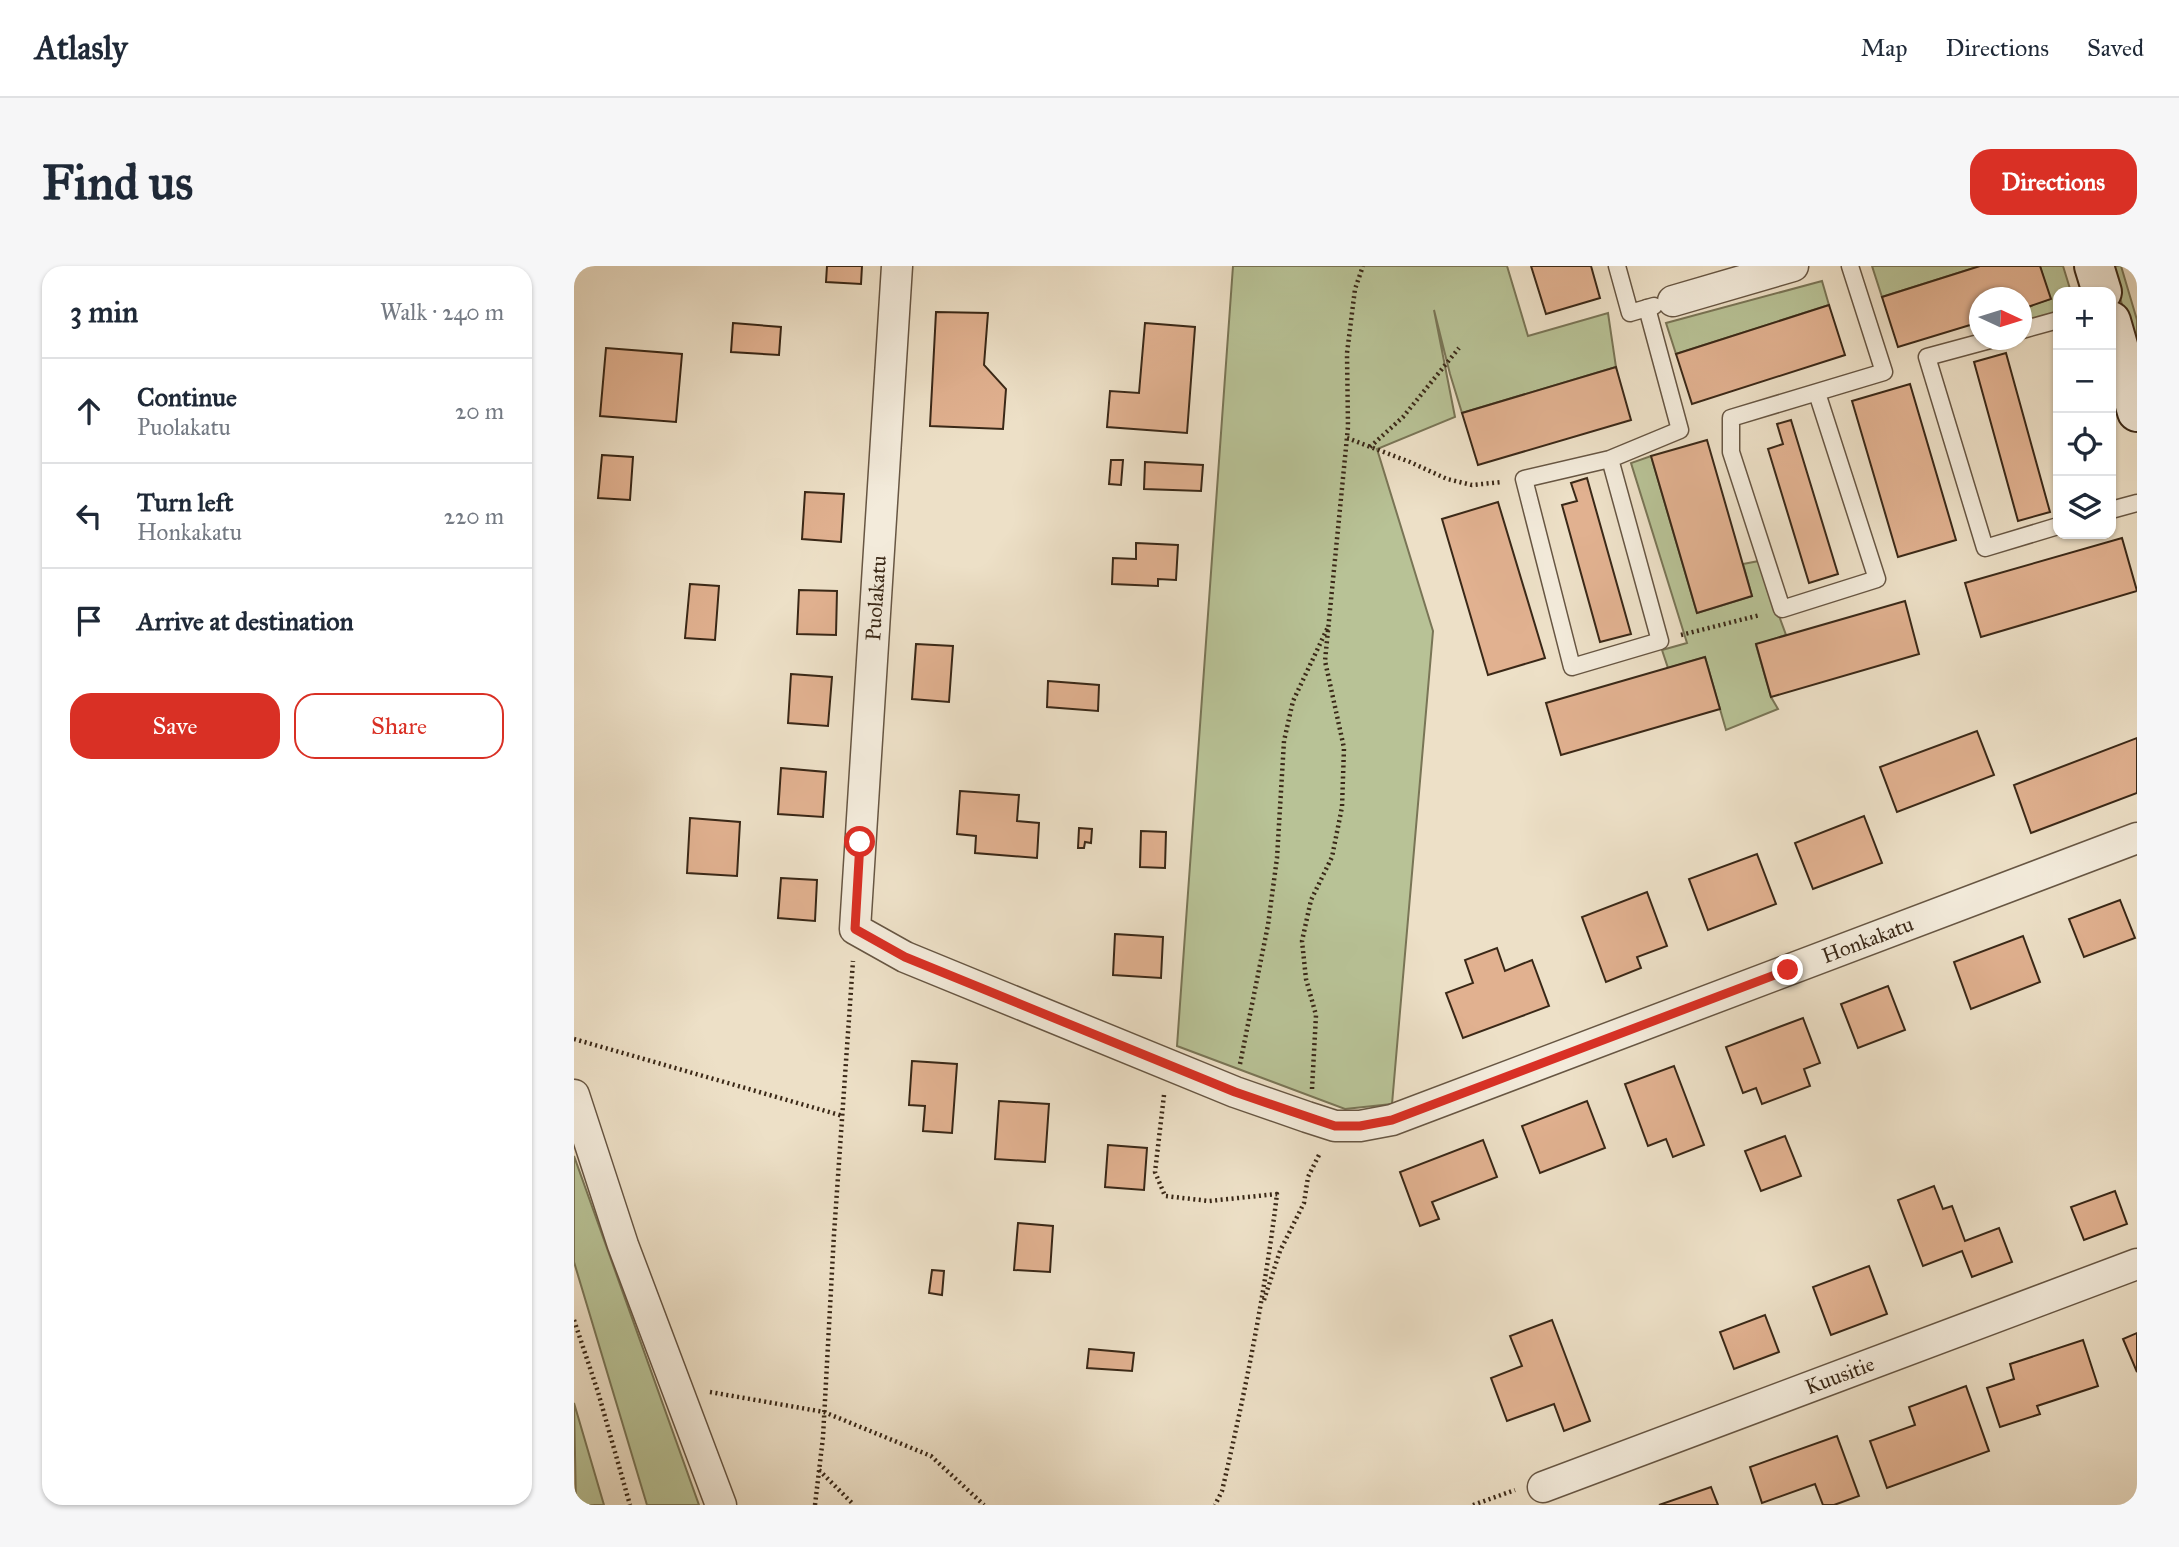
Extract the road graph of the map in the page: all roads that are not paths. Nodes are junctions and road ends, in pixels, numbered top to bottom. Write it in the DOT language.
graph roads {
  1 [pos="897,266"];
  2 [pos="1617,266"];
  3 [pos="1850,266"];
  4 [pos="2095,266"];
  5 [pos="1787,267"];
  6 [pos="2101,287"];
  7 [pos="1660,305"];
  8 [pos="2053,321"];
  9 [pos="2032,327"];
  10 [pos="2116,338"];
  11 [pos="1969,346"];
  12 [pos="1817,393"];
  13 [pos="2137,412"];
  14 [pos="1610,459"];
  15 [pos="2137,503"];
  16 [pos="2116,509"];
  17 [pos="2053,527"];
  18 [pos="2137,838"];
  19 [pos="855,929"];
  20 [pos="574,1096"];
  21 [pos="2137,1264"];
  22 [pos="1543,1487"];
  23 [pos="721,1505"];
  1 -- 19 [label="street, Puolakatu"];
  2 -- 7 [label="lane"];
  3 -- 12 [label="lane"];
  4 -- 6 [label="street"];
  5 -- 7 [label="street"];
  7 -- 14 [label="lane"];
  8 -- 9 [label="lane"];
  10 -- 13 [label="street"];
  11 -- 17 [label="lane"];
  12 -- 12 [label="lane"];
  14 -- 14 [label="lane"];
  15 -- 16 [label="lane"];
  18 -- 19 [label="street, Honkakatu"];
  20 -- 23 [label="street"];
  21 -- 22 [label="street, Kuusitie"];
}
